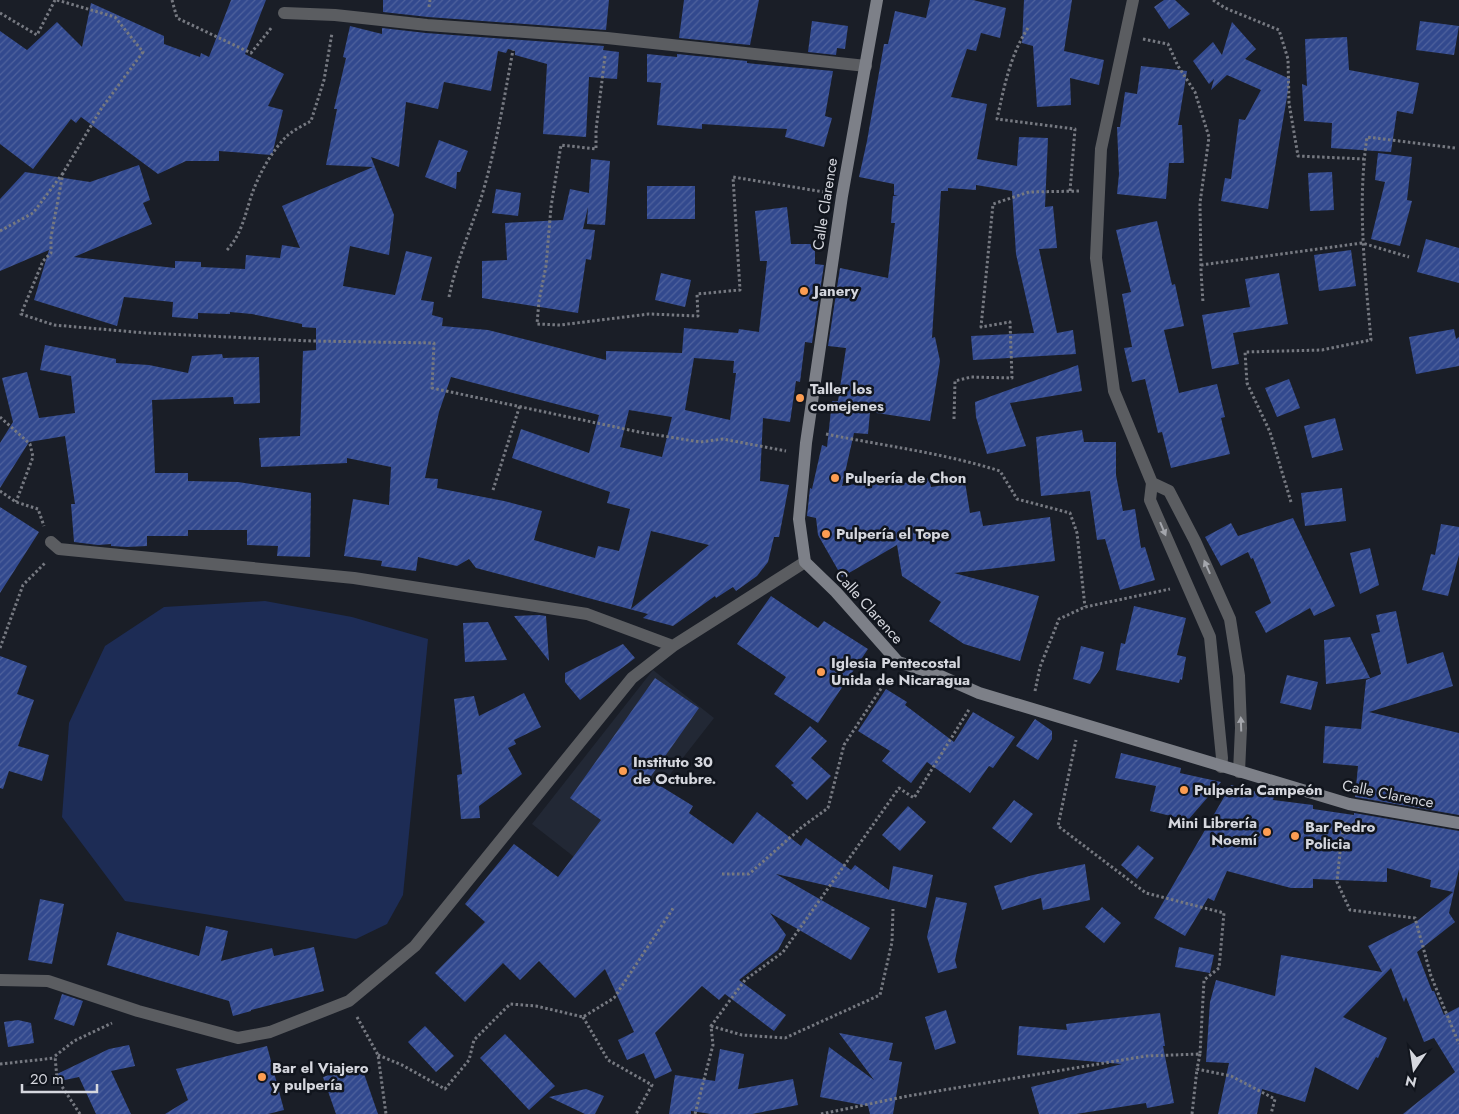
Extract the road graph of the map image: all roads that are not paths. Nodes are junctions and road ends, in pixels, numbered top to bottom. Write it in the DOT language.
graph roads {
  1 [pos="877,0"];
  2 [pos="1133,0"];
  3 [pos="284,13"];
  4 [pos="866,66"];
  5 [pos="1152,484"];
  6 [pos="55,546"];
  7 [pos="804,562"];
  8 [pos="673,646"];
  9 [pos="1222,767"];
  10 [pos="1239,772"];
  11 [pos="1459,823"];
  12 [pos="0,980"];
  1 -- 4 [label="street, Calle Clarence"];
  2 -- 5 [label="street"];
  3 -- 4 [label="street"];
  4 -- 7 [label="street, Calle Clarence"];
  5 -- 9 [label="street, one-way"];
  10 -- 5 [label="street, one-way"];
  6 -- 8 [label="street"];
  7 -- 8 [label="street"];
  7 -- 9 [label="street, Calle Clarence"];
  8 -- 12 [label="street"];
  9 -- 10 [label="street, Calle Clarence"];
  10 -- 11 [label="street, Calle Clarence"];
}
